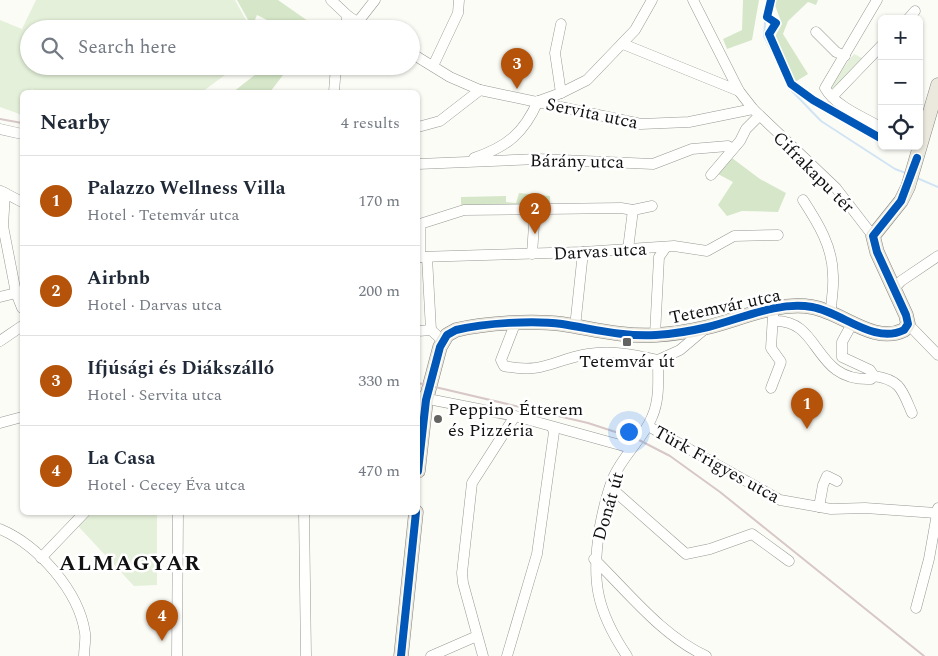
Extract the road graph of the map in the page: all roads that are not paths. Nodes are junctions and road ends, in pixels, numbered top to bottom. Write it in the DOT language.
graph roads {
  1 [pos="331,0"];
  2 [pos="375,0"];
  3 [pos="459,0"];
  4 [pos="652,0"];
  5 [pos="693,0"];
  6 [pos="877,0"];
  7 [pos="348,16"];
  8 [pos="347,20"];
  9 [pos="353,20"];
  10 [pos="359,20"];
  11 [pos="561,24"];
  12 [pos="816,32"];
  13 [pos="623,44"];
  14 [pos="878,49"];
  15 [pos="845,56"];
  16 [pos="420,58"];
  17 [pos="433,66"];
  18 [pos="335,75"];
  19 [pos="938,85"];
  20 [pos="334,90"];
  21 [pos="480,90"];
  22 [pos="739,91"];
  23 [pos="561,93"];
  24 [pos="832,97"];
  25 [pos="538,101"];
  26 [pos="758,115"];
  27 [pos="420,126"];
  28 [pos="878,126"];
  29 [pos="0,128"];
  30 [pos="923,130"];
  31 [pos="20,133"];
  32 [pos="732,149"];
  33 [pos="917,150"];
  34 [pos="466,161"];
  35 [pos="420,164"];
  36 [pos="711,175"];
  37 [pos="2,192"];
  38 [pos="803,200"];
  39 [pos="20,201"];
  40 [pos="652,206"];
  41 [pos="535,210"];
  42 [pos="633,210"];
  43 [pos="778,235"];
  44 [pos="873,236"];
  45 [pos="666,247"];
  46 [pos="628,249"];
  47 [pos="583,252"];
  48 [pos="532,254"];
  49 [pos="938,256"];
  50 [pos="422,257"];
  51 [pos="893,290"];
  52 [pos="16,293"];
  53 [pos="0,297"];
  54 [pos="20,303"];
  55 [pos="831,312"];
  56 [pos="773,315"];
  57 [pos="852,322"];
  58 [pos="516,324"];
  59 [pos="908,324"];
  60 [pos="20,327"];
  61 [pos="575,327"];
  62 [pos="707,327"];
  63 [pos="431,330"];
  64 [pos="420,331"];
  65 [pos="655,335"];
  66 [pos="0,341"];
  67 [pos="443,341"];
  68 [pos="938,355"];
  69 [pos="658,360"];
  70 [pos="874,376"];
  71 [pos="771,388"];
  72 [pos="422,398"];
  73 [pos="912,413"];
  74 [pos="515,416"];
  75 [pos="20,418"];
  76 [pos="0,423"];
  77 [pos="648,426"];
  78 [pos="552,427"];
  79 [pos="420,434"];
  80 [pos="631,448"];
  81 [pos="837,481"];
  82 [pos="610,487"];
  83 [pos="819,507"];
  84 [pos="937,510"];
  85 [pos="82,515"];
  86 [pos="178,515"];
  87 [pos="304,515"];
  88 [pos="416,515"];
  89 [pos="0,529"];
  90 [pos="42,558"];
  91 [pos="594,558"];
  92 [pos="929,559"];
  93 [pos="789,561"];
  94 [pos="938,565"];
  95 [pos="916,608"];
  96 [pos="477,636"];
  97 [pos="84,656"];
  98 [pos="177,656"];
  99 [pos="306,656"];
  100 [pos="400,656"];
  101 [pos="431,656"];
  102 [pos="483,656"];
  103 [pos="507,656"];
  104 [pos="626,656"];
  105 [pos="706,656"];
  1 -- 7 [label="street"];
  2 -- 10 [label="street"];
  3 -- 17 [label="street"];
  4 -- 13 [label="street"];
  5 -- 22 [label="street, Cifrakapu tér"];
  6 -- 15 [label="street"];
  7 -- 8 [label="street"];
  7 -- 9 [label="street"];
  11 -- 23 [label="street"];
  12 -- 15 [label="street"];
  13 -- 22 [label="street"];
  13 -- 23 [label="street"];
  14 -- 24 [label="street"];
  15 -- 24 [label="street"];
  16 -- 17 [label="street, Servita utca"];
  17 -- 21 [label="street, Servita utca"];
  18 -- 20 [label="street"];
  19 -- 30 [label="main road"];
  21 -- 25 [label="street, Servita utca"];
  21 -- 27 [label="street"];
  22 -- 26 [label="street, Cifrakapu tér"];
  23 -- 25 [label="street"];
  24 -- 28 [label="street"];
  25 -- 26 [label="street, Servita utca"];
  25 -- 34 [label="street"];
  26 -- 32 [label="street"];
  26 -- 44 [label="street, Cifrakapu tér"];
  29 -- 31 [label="street"];
  32 -- 34 [label="street, Bárány utca"];
  32 -- 36 [label="street"];
  33 -- 44 [label="main road"];
  34 -- 35 [label="street, Bárány utca"];
  37 -- 39 [label="street"];
  37 -- 52 [label="street"];
  38 -- 55 [label="street"];
  40 -- 42 [label="street"];
  41 -- 42 [label="street"];
  41 -- 48 [label="street"];
  41 -- 50 [label="street"];
  42 -- 46 [label="street"];
  43 -- 45 [label="street, Darvas utca"];
  44 -- 51 [label="main road"];
  45 -- 46 [label="street, Darvas utca"];
  45 -- 65 [label="street"];
  46 -- 47 [label="street, Darvas utca"];
  47 -- 48 [label="street, Darvas utca"];
  47 -- 61 [label="street"];
  48 -- 50 [label="street, Darvas utca"];
  49 -- 51 [label="street"];
  50 -- 63 [label="street"];
  51 -- 59 [label="main road"];
  52 -- 53 [label="street"];
  52 -- 54 [label="street"];
  55 -- 56 [label="main road, Tetemvár utca"];
  55 -- 57 [label="main road, Tetemvár utca"];
  56 -- 62 [label="main road, Tetemvár utca"];
  56 -- 70 [label="street"];
  56 -- 71 [label="street, Tetemvár utca"];
  57 -- 59 [label="main road, Tetemvár utca"];
  57 -- 70 [label="street"];
  58 -- 61 [label="main road, Tetemvár utca"];
  58 -- 67 [label="main road, Tetemvár utca"];
  58 -- 69 [label="street"];
  59 -- 68 [label="street"];
  60 -- 66 [label="street"];
  61 -- 65 [label="main road, Tetemvár utca"];
  62 -- 65 [label="main road, Tetemvár utca"];
  62 -- 69 [label="street, Tetemvár utca"];
  63 -- 64 [label="street"];
  63 -- 67 [label="street"];
  67 -- 72 [label="main road"];
  69 -- 77 [label="street, Donát út"];
  70 -- 73 [label="street"];
  72 -- 74 [label="street"];
  72 -- 79 [label="main road"];
  74 -- 78 [label="street"];
  74 -- 96 [label="street"];
  75 -- 76 [label="street"];
  77 -- 80 [label="street, Donát út"];
  77 -- 83 [label="street, Türk Frigyes utca"];
  78 -- 80 [label="street"];
  78 -- 103 [label="street"];
  80 -- 82 [label="street, Donát út"];
  81 -- 83 [label="street"];
  82 -- 91 [label="street, Donát út"];
  82 -- 93 [label="street"];
  83 -- 84 [label="street, Türk Frigyes utca"];
  84 -- 92 [label="street"];
  85 -- 90 [label="street"];
  86 -- 98 [label="street"];
  87 -- 99 [label="street"];
  88 -- 100 [label="main road"];
  89 -- 90 [label="street"];
  90 -- 97 [label="street"];
  91 -- 104 [label="street, Donát út"];
  91 -- 105 [label="street"];
  92 -- 94 [label="street"];
  92 -- 95 [label="street"];
  96 -- 101 [label="street"];
  96 -- 102 [label="street"];
}
